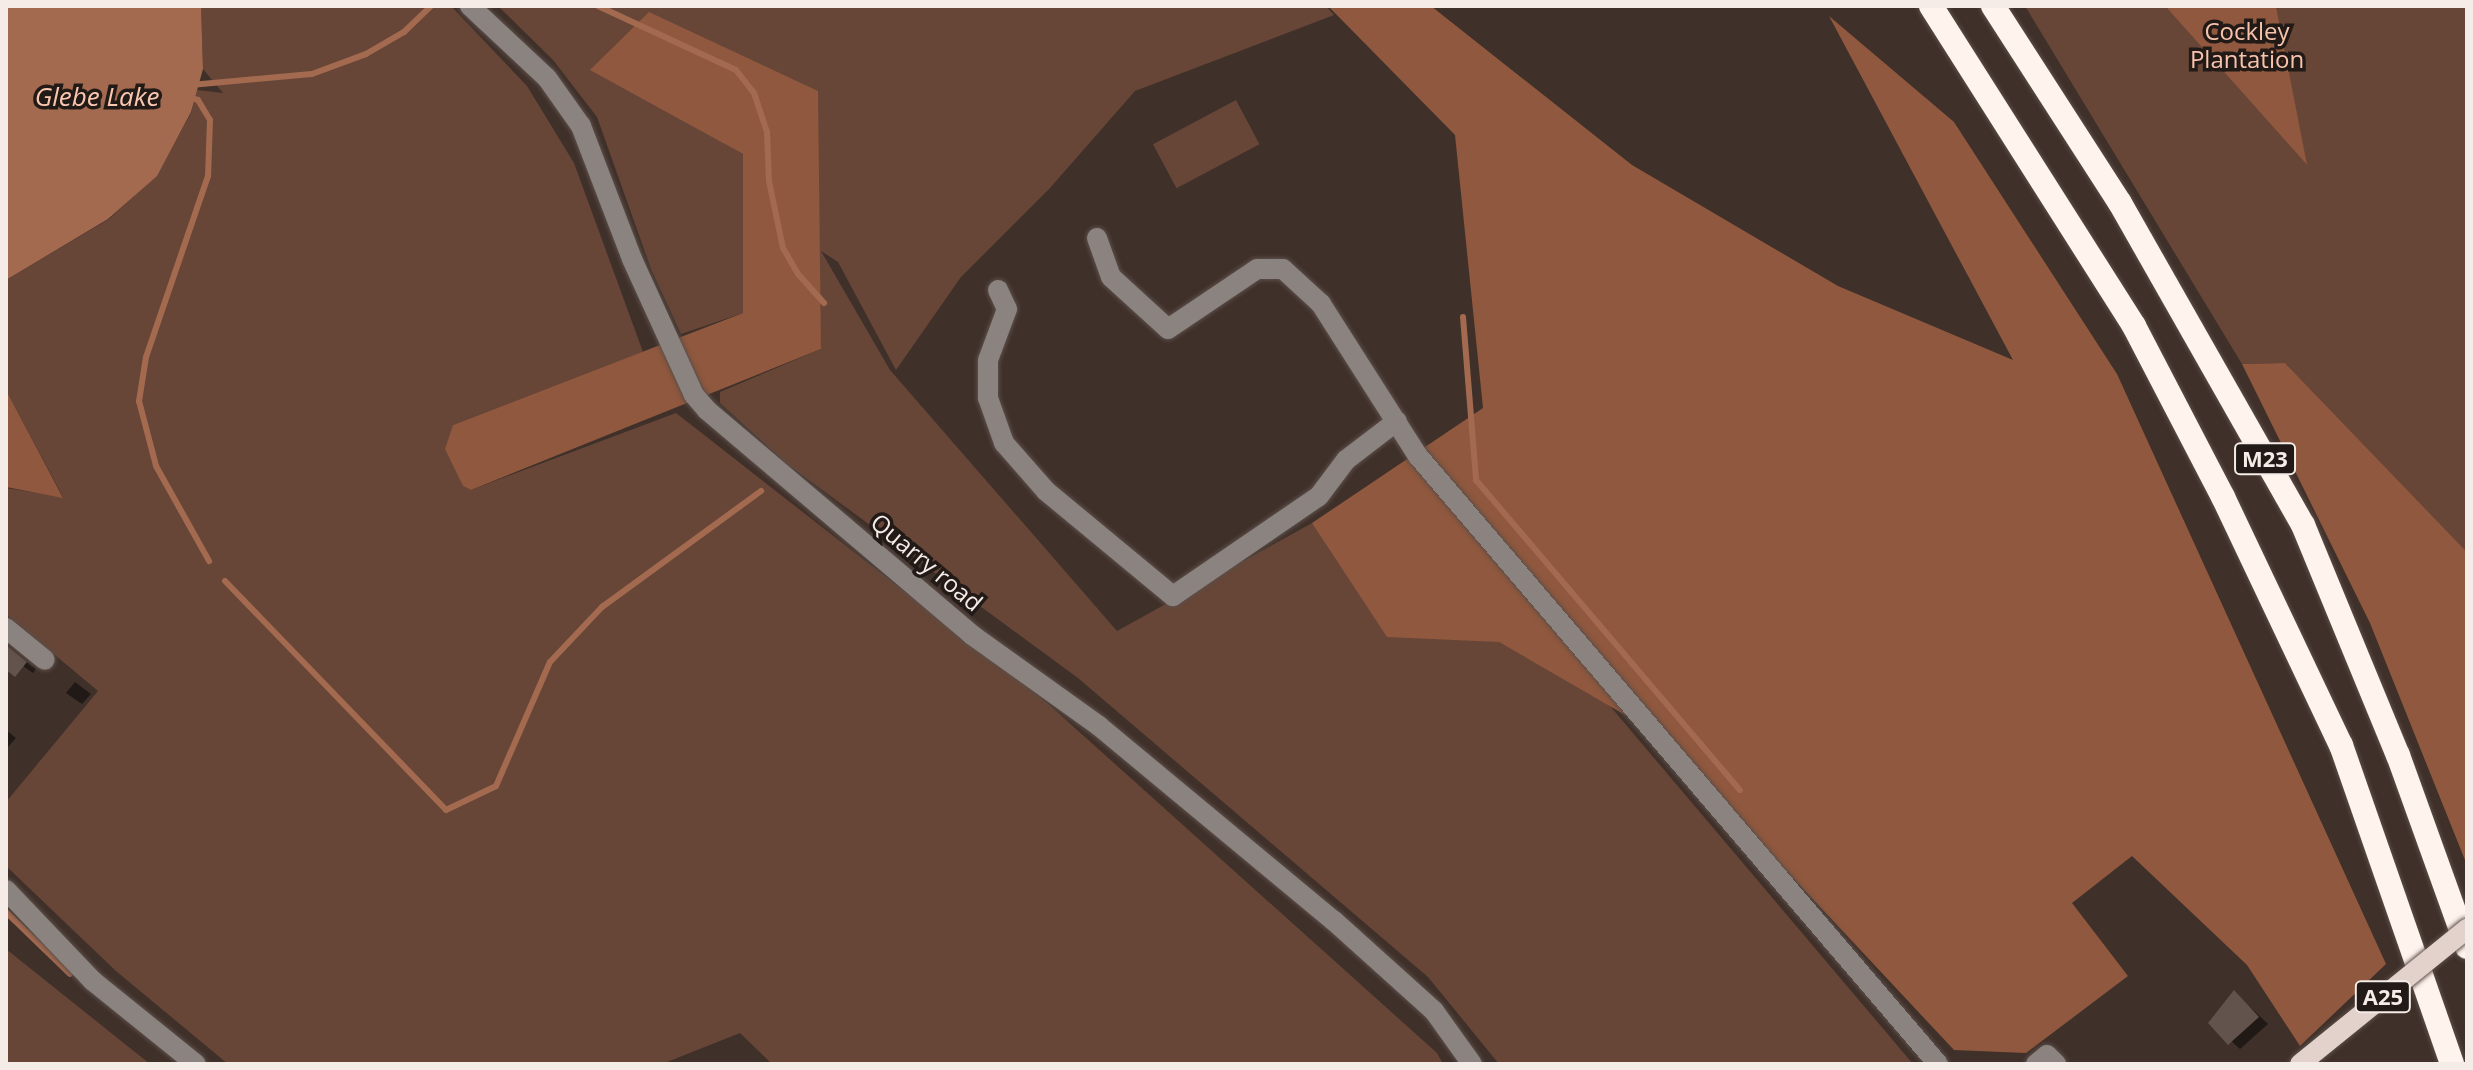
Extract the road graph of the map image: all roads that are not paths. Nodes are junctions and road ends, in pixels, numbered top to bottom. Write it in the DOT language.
graph roads {
  1 [pos="470,6"];
  2 [pos="1931,6"];
  3 [pos="1993,6"];
  4 [pos="1097,238"];
  5 [pos="998,290"];
  6 [pos="1397,421"];
  7 [pos="6,628"];
  8 [pos="45,660"];
  9 [pos="6,890"];
  10 [pos="2467,929"];
  11 [pos="2467,947"];
  12 [pos="196,1064"];
  13 [pos="1472,1064"];
  14 [pos="1938,1064"];
  15 [pos="2036,1064"];
  16 [pos="2056,1064"];
  17 [pos="2300,1064"];
  18 [pos="2452,1064"];
  1 -- 13 [label="street, Quarry road"];
  2 -- 18 [label="highway, M23"];
  3 -- 11 [label="highway, M23"];
  4 -- 6 [label="street"];
  5 -- 6 [label="street"];
  6 -- 14 [label="street"];
  7 -- 8 [label="street"];
  9 -- 12 [label="street"];
  10 -- 17 [label="main road, A25, bridge"];
  15 -- 16 [label="street"];
}
